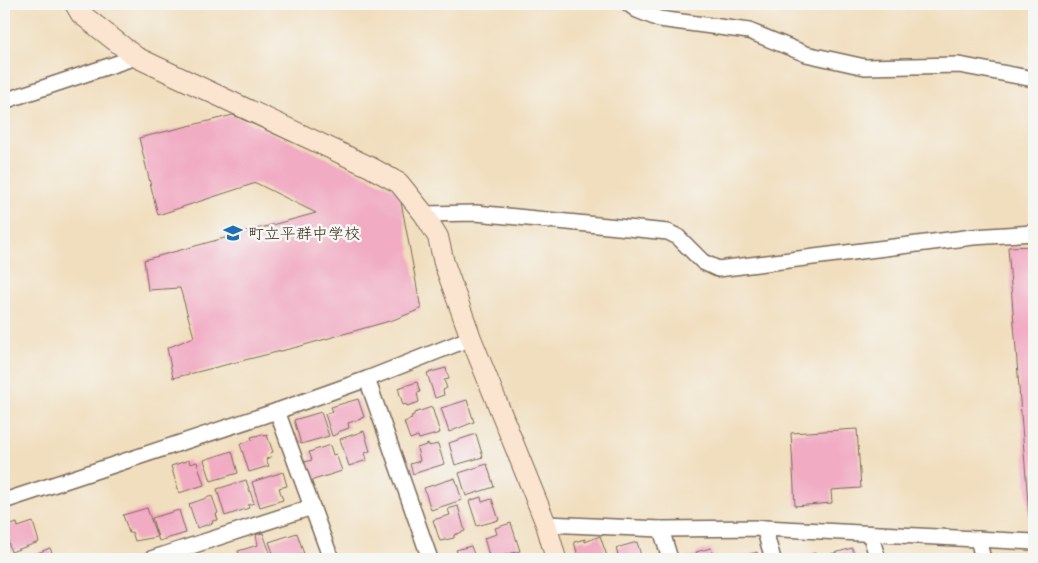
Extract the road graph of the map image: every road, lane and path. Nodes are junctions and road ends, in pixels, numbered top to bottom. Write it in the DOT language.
graph roads {
  1 [pos="75,4"];
  2 [pos="628,4"];
  3 [pos="136,57"];
  4 [pos="1034,79"];
  5 [pos="4,101"];
  6 [pos="424,214"];
  7 [pos="1034,233"];
  8 [pos="471,338"];
  9 [pos="367,379"];
  10 [pos="276,411"];
  11 [pos="4,501"];
  12 [pos="312,507"];
  13 [pos="546,524"];
  14 [pos="764,528"];
  15 [pos="661,529"];
  16 [pos="870,534"];
  17 [pos="978,539"];
  18 [pos="1034,542"];
  19 [pos="151,559"];
  20 [pos="331,559"];
  21 [pos="430,559"];
  22 [pos="556,559"];
  23 [pos="670,559"];
  24 [pos="773,559"];
  25 [pos="878,559"];
  26 [pos="983,559"];
  1 -- 3 [label="street"];
  2 -- 4 [label="street"];
  3 -- 5 [label="street"];
  3 -- 6 [label="street"];
  6 -- 7 [label="street"];
  6 -- 8 [label="street"];
  8 -- 9 [label="street"];
  8 -- 13 [label="street"];
  9 -- 10 [label="street"];
  9 -- 21 [label="street"];
  10 -- 11 [label="street"];
  10 -- 12 [label="street"];
  12 -- 19 [label="street"];
  12 -- 20 [label="street"];
  13 -- 15 [label="street"];
  13 -- 22 [label="street"];
  14 -- 15 [label="street"];
  14 -- 16 [label="street"];
  14 -- 24 [label="street"];
  15 -- 23 [label="street"];
  16 -- 17 [label="street"];
  16 -- 25 [label="street"];
  17 -- 18 [label="street"];
  17 -- 26 [label="street"];
}
